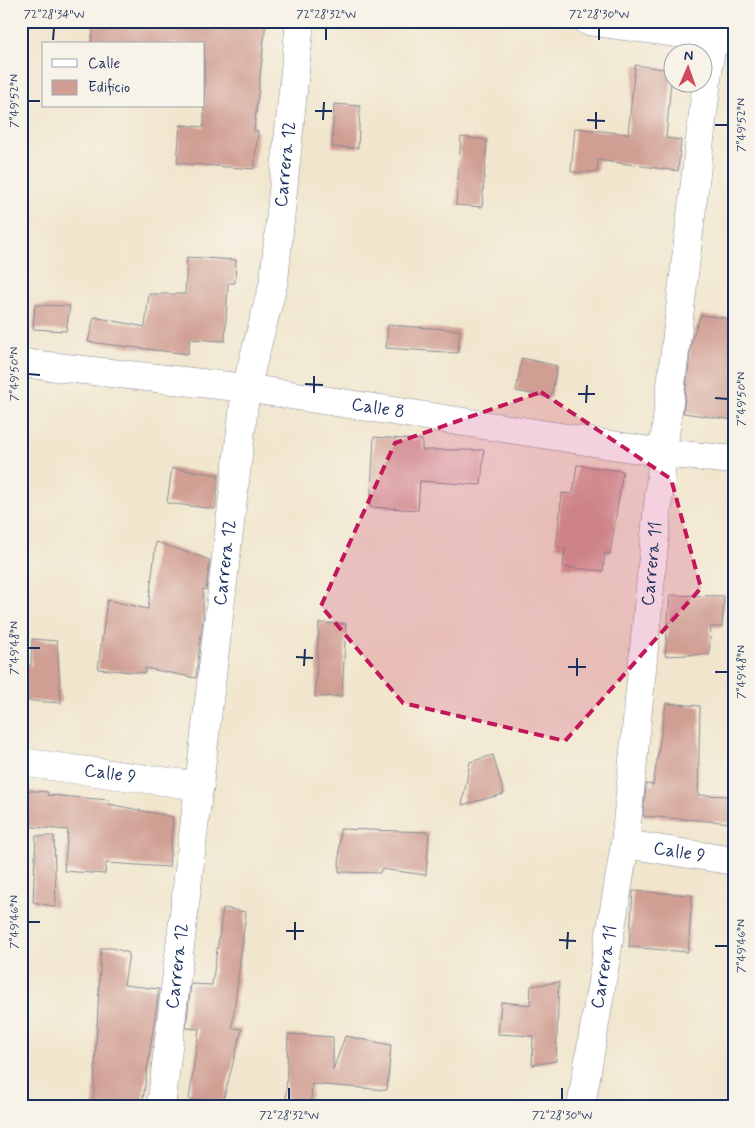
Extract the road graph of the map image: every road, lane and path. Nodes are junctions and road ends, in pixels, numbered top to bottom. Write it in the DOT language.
graph roads {
  1 [pos="300,21"];
  2 [pos="587,21"];
  3 [pos="720,34"];
  4 [pos="21,363"];
  5 [pos="246,388"];
  6 [pos="664,452"];
  7 [pos="734,460"];
  8 [pos="21,762"];
  9 [pos="200,786"];
  10 [pos="625,844"];
  11 [pos="734,861"];
  12 [pos="161,1107"];
  13 [pos="581,1107"];
  1 -- 5 [label="street, Carrera 12"];
  2 -- 3 [label="street"];
  3 -- 6 [label="street, Carrera 11"];
  4 -- 5 [label="street, Calle 8"];
  5 -- 6 [label="street, Calle 8"];
  5 -- 9 [label="street, Carrera 12"];
  6 -- 7 [label="street, Calle 8"];
  6 -- 10 [label="street, Carrera 11"];
  8 -- 9 [label="street, Calle 9"];
  9 -- 12 [label="street, Carrera 12"];
  10 -- 11 [label="street, Calle 9"];
  10 -- 13 [label="street, Carrera 11"];
}
